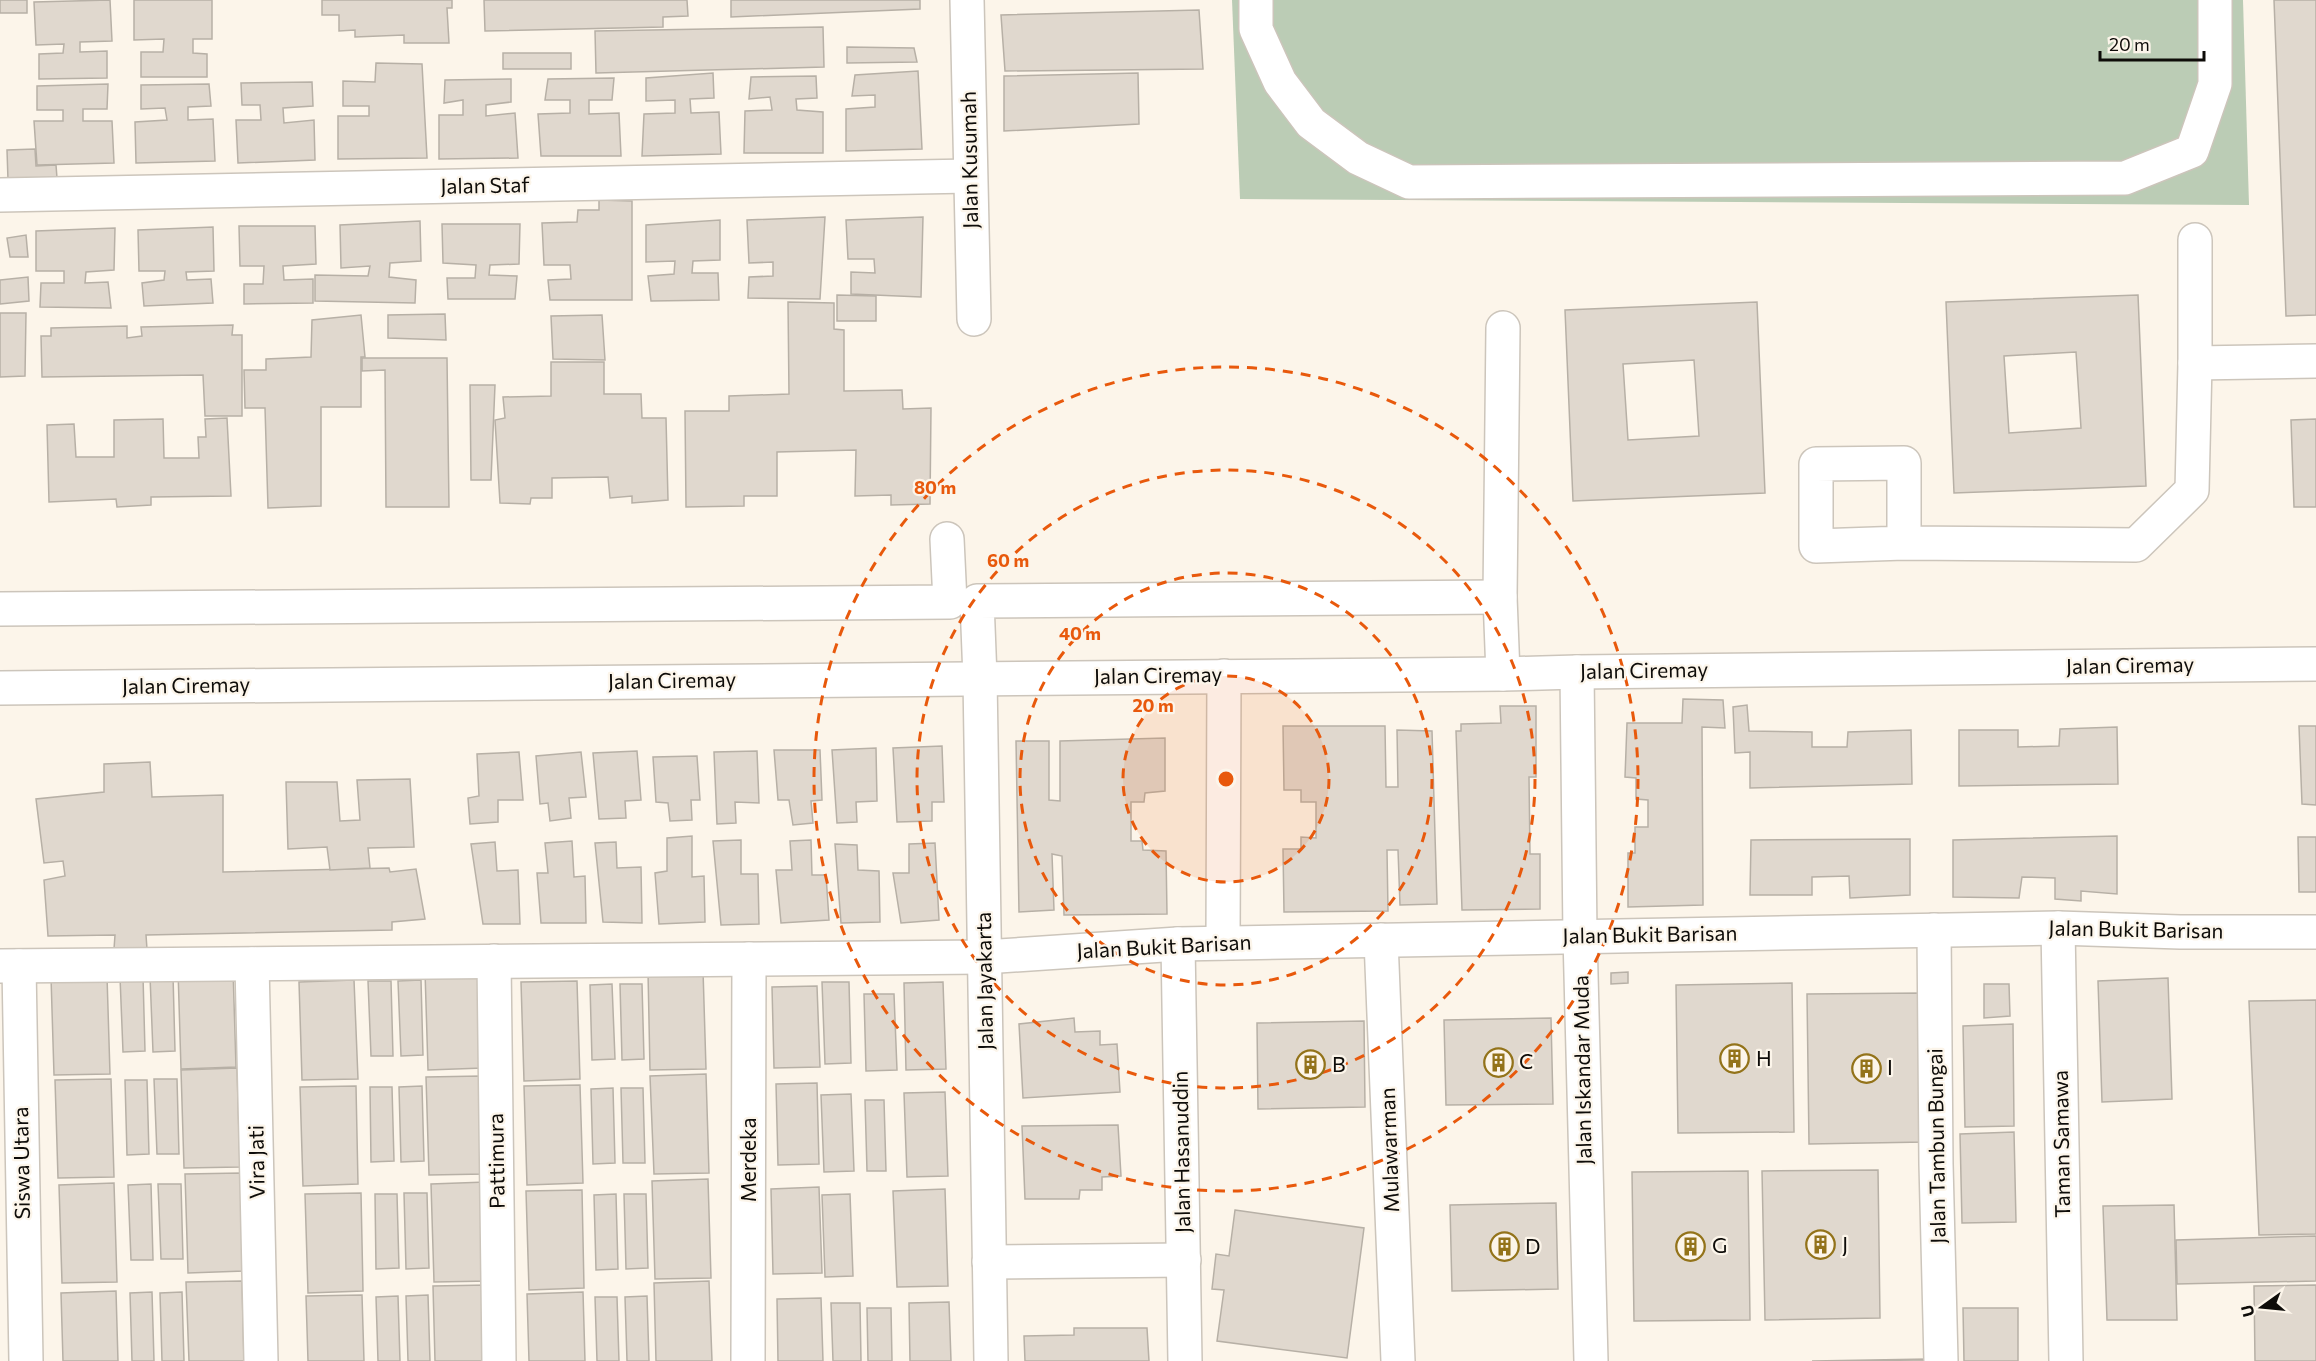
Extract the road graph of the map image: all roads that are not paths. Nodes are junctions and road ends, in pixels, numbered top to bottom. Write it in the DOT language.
graph roads {
  1 [pos="967,0"];
  2 [pos="1256,0"];
  3 [pos="2215,0"];
  4 [pos="970,176"];
  5 [pos="0,195"];
  6 [pos="2195,240"];
  7 [pos="974,319"];
  8 [pos="1503,328"];
  9 [pos="2316,361"];
  10 [pos="2195,363"];
  11 [pos="946,539"];
  12 [pos="1904,543"];
  13 [pos="1500,597"];
  14 [pos="0,609"];
  15 [pos="2316,664"];
  16 [pos="1577,672"];
  17 [pos="1503,674"];
  18 [pos="1224,676"];
  19 [pos="980,678"];
  20 [pos="0,688"];
  21 [pos="2058,928"];
  22 [pos="1934,930"];
  23 [pos="2316,932"];
  24 [pos="1580,936"];
  25 [pos="1381,940"];
  26 [pos="1223,943"];
  27 [pos="1178,944"];
  28 [pos="984,957"];
  29 [pos="749,959"];
  30 [pos="494,961"];
  31 [pos="252,964"];
  32 [pos="10,966"];
  33 [pos="1184,1260"];
  34 [pos="989,1262"];
  35 [pos="26,1361"];
  36 [pos="261,1361"];
  37 [pos="499,1361"];
  38 [pos="748,1361"];
  39 [pos="991,1361"];
  40 [pos="1185,1361"];
  41 [pos="1398,1361"];
  42 [pos="1591,1361"];
  43 [pos="1941,1361"];
  44 [pos="2066,1361"];
  1 -- 4 [label="street, Jalan Kusumah"];
  2 -- 3 [label="street"];
  4 -- 5 [label="street, Jalan Staf"];
  4 -- 7 [label="street, Jalan Kusumah"];
  6 -- 10 [label="street"];
  8 -- 13 [label="street"];
  9 -- 10 [label="street"];
  10 -- 12 [label="street"];
  11 -- 14 [label="street"];
  13 -- 17 [label="street"];
  13 -- 19 [label="street, Jalan Jayakarta"];
  15 -- 16 [label="street, Jalan Ciremay"];
  16 -- 17 [label="street, Jalan Ciremay"];
  16 -- 24 [label="street, Jalan Iskandar Muda"];
  17 -- 18 [label="street, Jalan Ciremay"];
  18 -- 19 [label="street, Jalan Ciremay"];
  18 -- 26 [label="street"];
  19 -- 20 [label="street, Jalan Ciremay"];
  19 -- 28 [label="street, Jalan Jayakarta"];
  21 -- 22 [label="street, Jalan Bukit Barisan"];
  21 -- 23 [label="street, Jalan Bukit Barisan"];
  21 -- 44 [label="street, Taman Samawa"];
  22 -- 24 [label="street, Jalan Bukit Barisan"];
  22 -- 43 [label="street, Jalan Tambun Bungai"];
  24 -- 25 [label="street, Jalan Bukit Barisan"];
  24 -- 42 [label="street, Jalan Iskandar Muda"];
  25 -- 26 [label="street, Jalan Bukit Barisan"];
  25 -- 41 [label="street, Mulawarman"];
  26 -- 27 [label="street, Jalan Bukit Barisan"];
  27 -- 28 [label="street, Jalan Bukit Barisan"];
  27 -- 33 [label="street, Jalan Hasanuddin"];
  28 -- 29 [label="street, Jalan Bukit Barisan"];
  28 -- 34 [label="street, Jalan Jayakarta"];
  29 -- 30 [label="street, Jalan Bukit Barisan"];
  29 -- 38 [label="street, Merdeka"];
  30 -- 31 [label="street, Jalan Bukit Barisan"];
  30 -- 37 [label="street, Pattimura"];
  31 -- 32 [label="street, Jalan Bukit Barisan"];
  31 -- 36 [label="street, Vira Jati"];
  32 -- 35 [label="street, Siswa Utara"];
  33 -- 34 [label="street"];
  33 -- 40 [label="street, Jalan Hasanuddin"];
  34 -- 39 [label="street, Jalan Jayakarta"];
}
